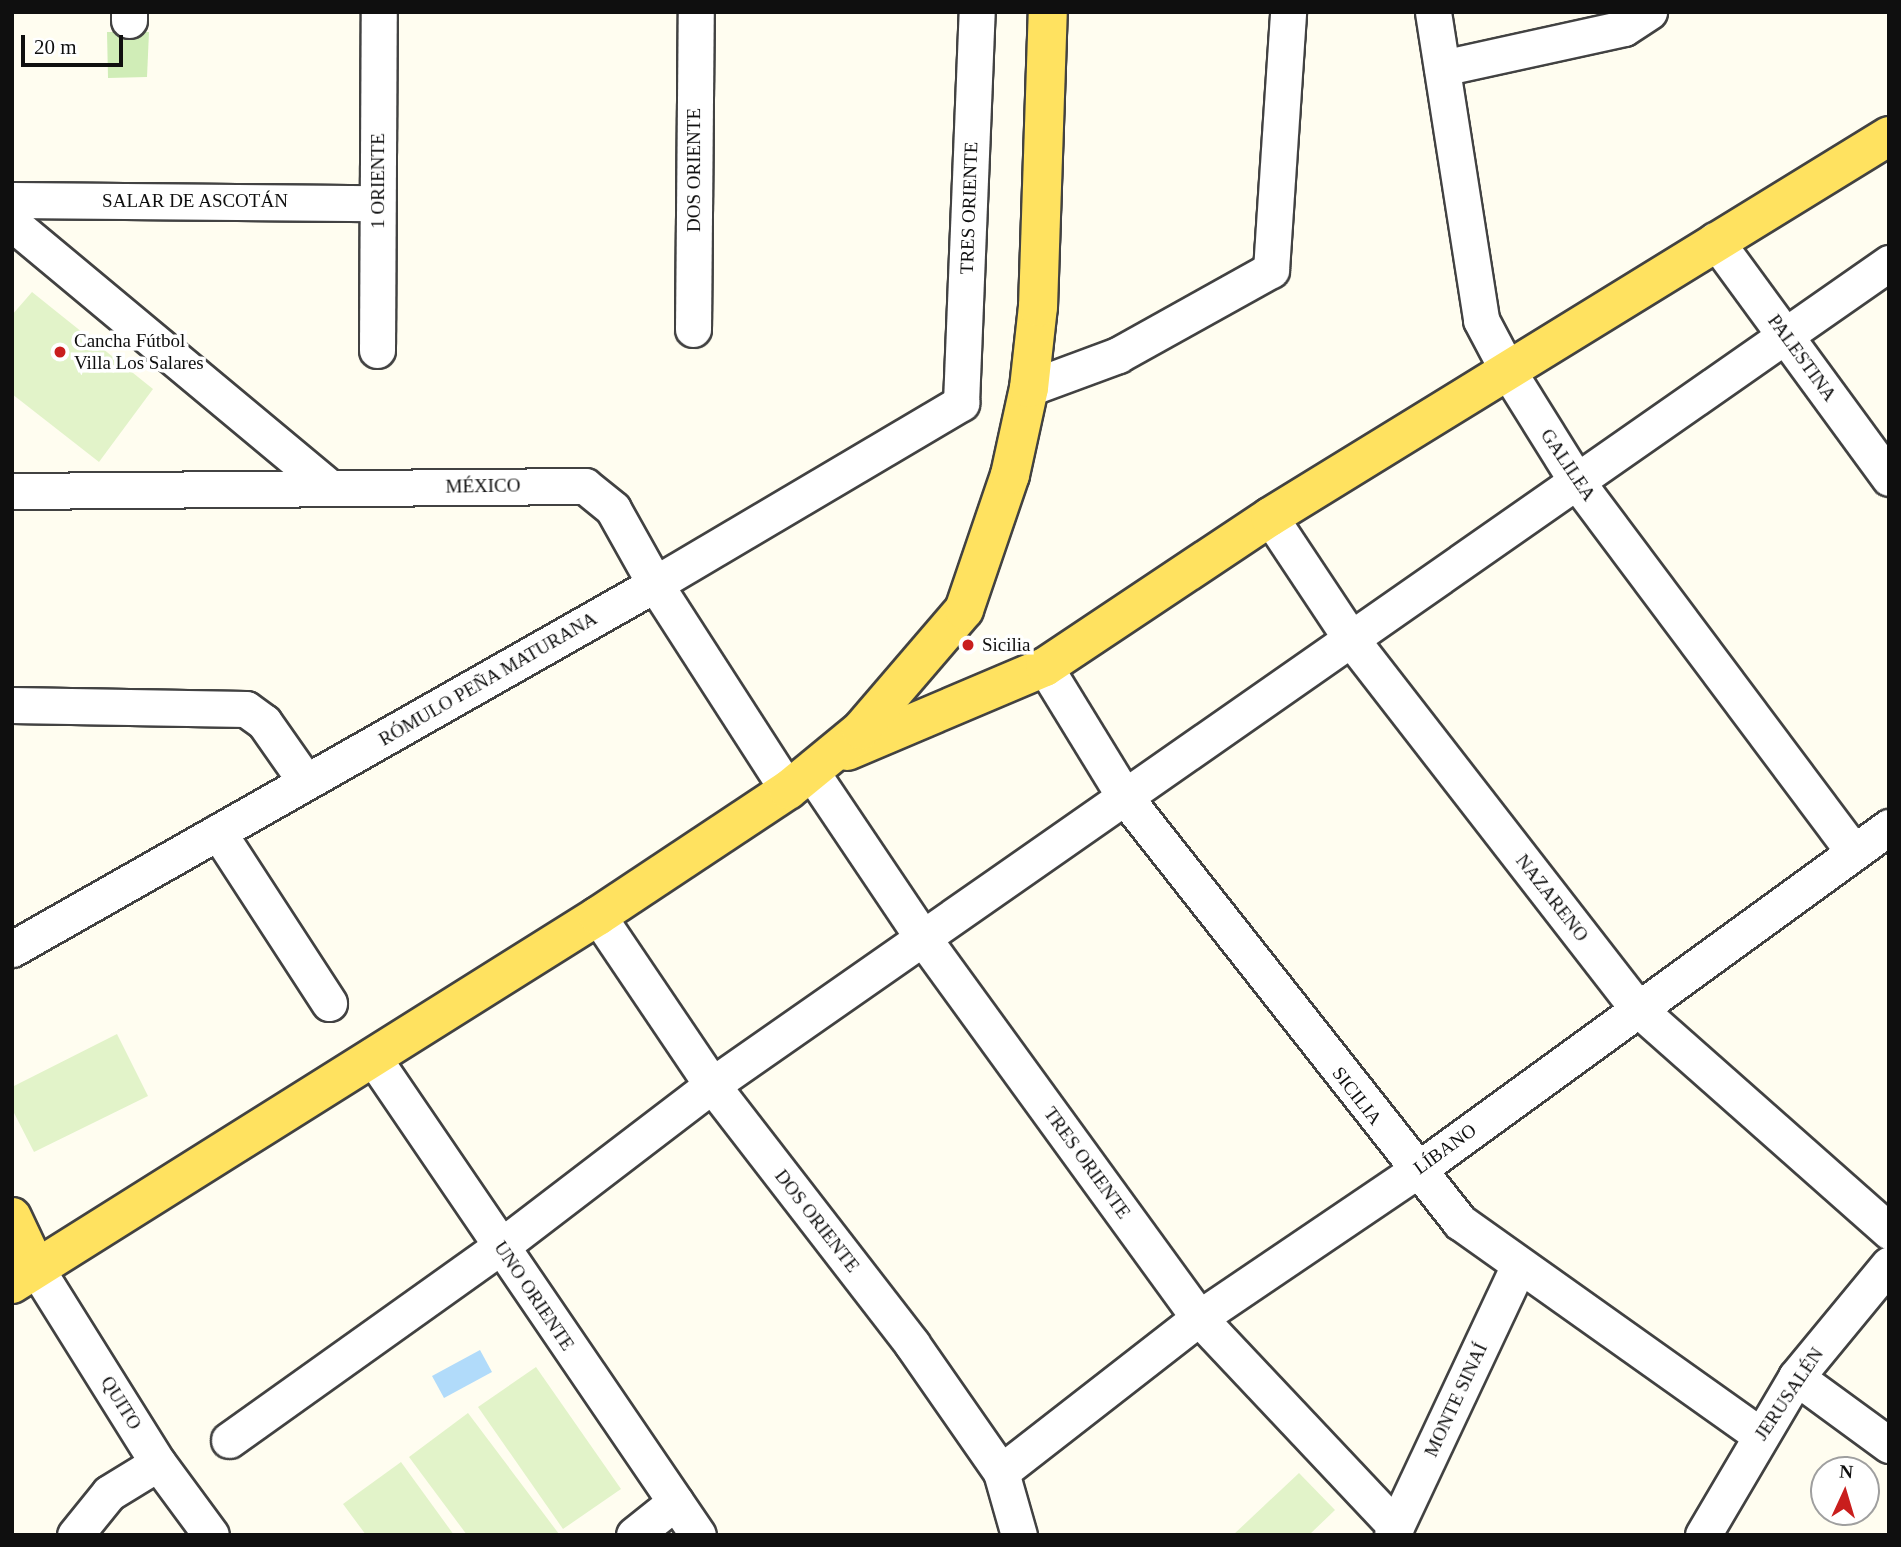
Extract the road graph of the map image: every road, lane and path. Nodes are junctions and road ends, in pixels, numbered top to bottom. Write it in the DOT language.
graph roads {
  1 [pos="379,12"];
  2 [pos="696,12"];
  3 [pos="978,12"];
  4 [pos="1048,12"];
  5 [pos="1288,12"];
  6 [pos="1433,12"];
  7 [pos="1649,12"];
  8 [pos="1441,68"];
  9 [pos="1889,136"];
  10 [pos="12,200"];
  11 [pos="377,203"];
  12 [pos="12,223"];
  13 [pos="1715,240"];
  14 [pos="1889,263"];
  15 [pos="693,329"];
  16 [pos="1787,336"];
  17 [pos="377,350"];
  18 [pos="1508,372"];
  19 [pos="1029,388"];
  20 [pos="961,403"];
  21 [pos="1889,478"];
  22 [pos="1577,482"];
  23 [pos="330,488"];
  24 [pos="12,491"];
  25 [pos="1270,517"];
  26 [pos="655,584"];
  27 [pos="1352,639"];
  28 [pos="1045,667"];
  29 [pos="12,705"];
  30 [pos="811,773"];
  31 [pos="306,782"];
  32 [pos="1124,796"];
  33 [pos="1889,827"];
  34 [pos="218,832"];
  35 [pos="1854,852"];
  36 [pos="598,916"];
  37 [pos="923,938"];
  38 [pos="12,949"];
  39 [pos="329,1003"];
  40 [pos="1637,1009"];
  41 [pos="372,1056"];
  42 [pos="712,1085"];
  43 [pos="1416,1171"];
  44 [pos="12,1217"];
  45 [pos="1889,1231"];
  46 [pos="500,1247"];
  47 [pos="1889,1264"];
  48 [pos="1519,1265"];
  49 [pos="24,1276"];
  50 [pos="1199,1318"];
  51 [pos="1796,1377"];
  52 [pos="1760,1435"];
  53 [pos="229,1440"];
  54 [pos="1889,1445"];
  55 [pos="158,1463"];
  56 [pos="1001,1472"];
  57 [pos="676,1502"];
  58 [pos="1394,1531"];
  59 [pos="75,1535"];
  60 [pos="211,1535"];
  61 [pos="634,1535"];
  62 [pos="698,1535"];
  63 [pos="1019,1535"];
  64 [pos="1703,1535"];
  1 -- 11 [label="street, 1 ORIENTE"];
  2 -- 15 [label="street, DOS ORIENTE"];
  3 -- 20 [label="street, TRES ORIENTE"];
  4 -- 19 [label="main road"];
  5 -- 19 [label="street"];
  6 -- 8 [label="street, GALILEA"];
  7 -- 8 [label="street"];
  8 -- 18 [label="street, GALILEA"];
  9 -- 13 [label="main road"];
  10 -- 11 [label="street, SALAR DE ASCOTÁN"];
  11 -- 17 [label="street, 1 ORIENTE"];
  12 -- 23 [label="street"];
  13 -- 16 [label="street, PALESTINA"];
  13 -- 18 [label="main road"];
  14 -- 16 [label="street"];
  16 -- 21 [label="street, PALESTINA"];
  16 -- 22 [label="street"];
  18 -- 22 [label="street, GALILEA"];
  18 -- 25 [label="main road"];
  19 -- 30 [label="main road"];
  20 -- 26 [label="street, RÓMULO PEÑA MATURANA"];
  22 -- 27 [label="street"];
  22 -- 35 [label="street, GALILEA"];
  23 -- 24 [label="street, MÉXICO"];
  23 -- 26 [label="street, MÉXICO"];
  25 -- 27 [label="street, NAZARENO"];
  25 -- 28 [label="main road"];
  26 -- 30 [label="street, MÉXICO"];
  26 -- 31 [label="street, RÓMULO PEÑA MATURANA"];
  27 -- 32 [label="street"];
  27 -- 40 [label="street, NAZARENO"];
  28 -- 30 [label="main road"];
  28 -- 32 [label="street, SICILIA"];
  29 -- 31 [label="street"];
  30 -- 36 [label="main road"];
  30 -- 37 [label="street, TRES ORIENTE"];
  31 -- 34 [label="street, RÓMULO PEÑA MATURANA"];
  32 -- 37 [label="street"];
  32 -- 43 [label="street, SICILIA"];
  33 -- 35 [label="street, LÍBANO"];
  34 -- 38 [label="street, RÓMULO PEÑA MATURANA"];
  34 -- 39 [label="street"];
  35 -- 40 [label="street, LÍBANO"];
  36 -- 41 [label="main road"];
  36 -- 42 [label="street, DOS ORIENTE"];
  37 -- 42 [label="street"];
  37 -- 50 [label="street, TRES ORIENTE"];
  40 -- 43 [label="street, LÍBANO"];
  40 -- 45 [label="street, NAZARENO"];
  41 -- 46 [label="street, UNO ORIENTE"];
  41 -- 49 [label="main road"];
  42 -- 46 [label="street"];
  42 -- 56 [label="street, DOS ORIENTE"];
  43 -- 48 [label="street, SICILIA"];
  43 -- 50 [label="street, LÍBANO"];
  44 -- 49 [label="main road"];
  46 -- 53 [label="street"];
  46 -- 57 [label="street, UNO ORIENTE"];
  47 -- 51 [label="street, JERUSALÉN"];
  48 -- 52 [label="street, SICILIA"];
  48 -- 58 [label="street, MONTE SINAÍ"];
  49 -- 55 [label="street, QUITO"];
  50 -- 56 [label="street, LÍBANO"];
  50 -- 58 [label="street, TRES ORIENTE"];
  51 -- 52 [label="street, JERUSALÉN"];
  51 -- 54 [label="street"];
  52 -- 64 [label="street, JERUSALÉN"];
  55 -- 59 [label="street"];
  55 -- 60 [label="street, QUITO"];
  56 -- 63 [label="street, DOS ORIENTE"];
  57 -- 61 [label="street"];
  57 -- 62 [label="street, UNO ORIENTE"];
}
